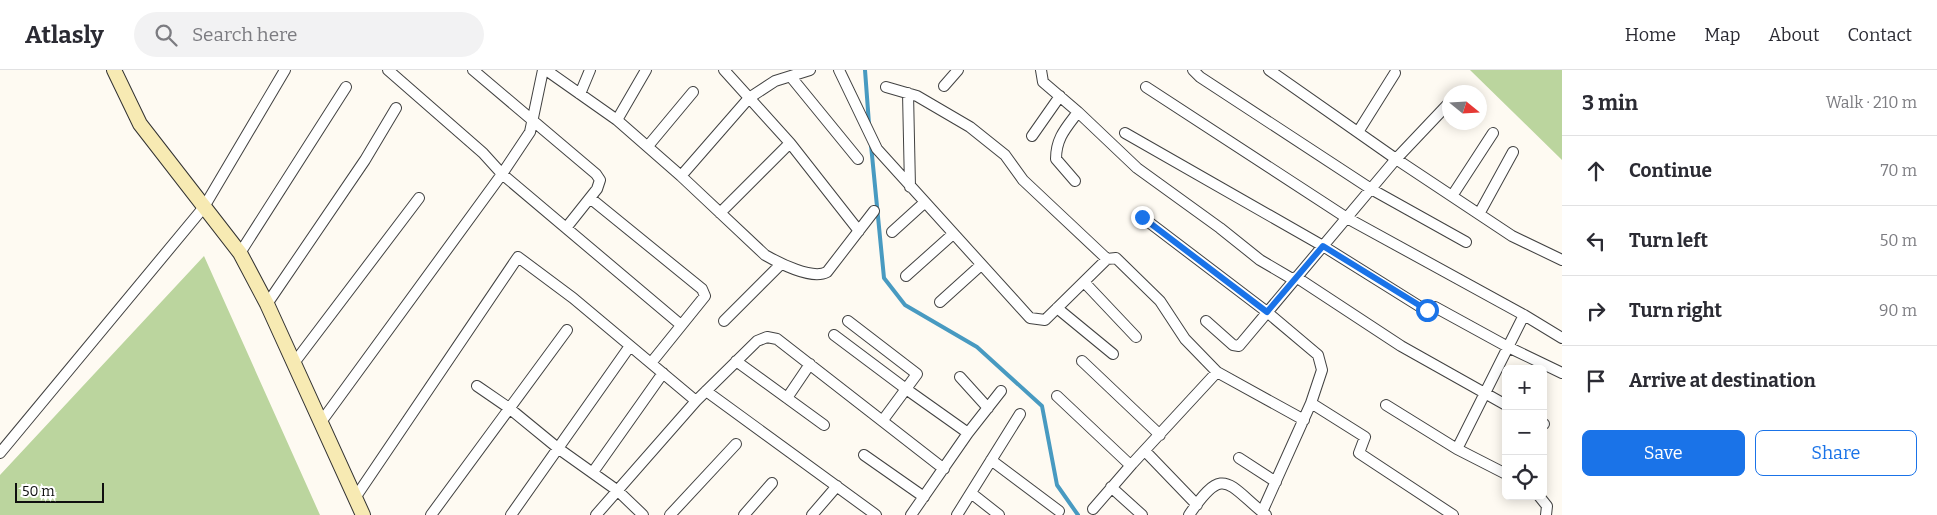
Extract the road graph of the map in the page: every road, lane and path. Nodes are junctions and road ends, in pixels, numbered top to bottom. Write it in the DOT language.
graph roads {
  1 [pos="114,70"];
  2 [pos="285,70"];
  3 [pos="388,70"];
  4 [pos="473,70"];
  5 [pos="544,70"];
  6 [pos="590,70"];
  7 [pos="646,70"];
  8 [pos="724,70"];
  9 [pos="810,70"];
  10 [pos="839,70"];
  11 [pos="958,70"];
  12 [pos="1040,70"];
  13 [pos="1193,70"];
  14 [pos="1269,70"];
  15 [pos="1396,73"];
  16 [pos="791,77"];
  17 [pos="944,86"];
  18 [pos="346,87"];
  19 [pos="886,87"];
  20 [pos="1146,87"];
  21 [pos="693,92"];
  22 [pos="908,93"];
  23 [pos="580,94"];
  24 [pos="1060,96"];
  25 [pos="749,98"];
  26 [pos="396,108"];
  27 [pos="1442,110"];
  28 [pos="1078,112"];
  29 [pos="617,120"];
  30 [pos="533,122"];
  31 [pos="1358,132"];
  32 [pos="1125,133"];
  33 [pos="1493,133"];
  34 [pos="1032,136"];
  35 [pos="790,142"];
  36 [pos="648,146"];
  37 [pos="1513,152"];
  38 [pos="858,159"];
  39 [pos="1396,159"];
  40 [pos="502,174"];
  41 [pos="681,176"];
  42 [pos="1075,181"];
  43 [pos="910,186"];
  44 [pos="1370,189"];
  45 [pos="1452,196"];
  46 [pos="419,198"];
  47 [pos="590,198"];
  48 [pos="924,203"];
  49 [pos="204,207"];
  50 [pos="874,211"];
  51 [pos="720,213"];
  52 [pos="1479,214"];
  53 [pos="1142,217"];
  54 [pos="1347,218"];
  55 [pos="566,228"];
  56 [pos="859,231"];
  57 [pos="892,232"];
  58 [pos="953,234"];
  59 [pos="1466,242"];
  60 [pos="1323,246"];
  61 [pos="240,254"];
  62 [pos="1107,259"];
  63 [pos="1562,260"];
  64 [pos="781,264"];
  65 [pos="981,265"];
  66 [pos="906,276"];
  67 [pos="1295,278"];
  68 [pos="1084,282"];
  69 [pos="940,302"];
  70 [pos="267,304"];
  71 [pos="1057,308"];
  72 [pos="1267,312"];
  73 [pos="1524,315"];
  74 [pos="724,321"];
  75 [pos="848,321"];
  76 [pos="1206,321"];
  77 [pos="681,324"];
  78 [pos="567,330"];
  79 [pos="834,335"];
  80 [pos="1136,336"];
  81 [pos="1562,338"];
  82 [pos="630,346"];
  83 [pos="1508,347"];
  84 [pos="1113,354"];
  85 [pos="736,361"];
  86 [pos="1082,361"];
  87 [pos="294,363"];
  88 [pos="651,363"];
  89 [pos="810,364"];
  90 [pos="1217,372"];
  91 [pos="663,374"];
  92 [pos="1562,374"];
  93 [pos="960,377"];
  94 [pos="477,386"];
  95 [pos="906,389"];
  96 [pos="706,390"];
  97 [pos="1001,391"];
  98 [pos="1484,394"];
  99 [pos="1057,396"];
  100 [pos="787,398"];
  101 [pos="696,401"];
  102 [pos="1311,402"];
  103 [pos="1502,403"];
  104 [pos="1386,405"];
  105 [pos="509,408"];
  106 [pos="988,408"];
  107 [pos="1020,414"];
  108 [pos="883,420"];
  109 [pos="1304,420"];
  110 [pos="321,422"];
  111 [pos="824,425"];
  112 [pos="968,433"];
  113 [pos="1160,435"];
  114 [pos="736,444"];
  115 [pos="1457,448"];
  116 [pos="559,449"];
  117 [pos="1145,452"];
  118 [pos="0,453"];
  119 [pos="864,454"];
  120 [pos="1239,458"];
  121 [pos="992,460"];
  122 [pos="1132,464"];
  123 [pos="944,469"];
  124 [pos="593,472"];
  125 [pos="1502,472"];
  126 [pos="1276,482"];
  127 [pos="772,483"];
  128 [pos="837,486"];
  129 [pos="1112,487"];
  130 [pos="618,491"];
  131 [pos="971,493"];
  132 [pos="924,497"];
  133 [pos="355,498"];
  134 [pos="1542,500"];
  135 [pos="1093,509"];
  136 [pos="1059,511"];
  137 [pos="1195,511"];
  138 [pos="1264,513"];
  139 [pos="363,515"];
  140 [pos="431,515"];
  141 [pos="511,515"];
  142 [pos="596,515"];
  143 [pos="643,515"];
  144 [pos="670,515"];
  145 [pos="744,515"];
  146 [pos="812,515"];
  147 [pos="876,515"];
  148 [pos="911,515"];
  149 [pos="957,515"];
  150 [pos="999,515"];
  151 [pos="1142,515"];
  152 [pos="1454,515"];
  153 [pos="1546,515"];
  1 -- 49 [label="street"];
  2 -- 49 [label="street"];
  3 -- 40 [label="street"];
  4 -- 30 [label="street"];
  5 -- 23 [label="street"];
  5 -- 30 [label="street"];
  6 -- 23 [label="street"];
  7 -- 29 [label="street"];
  8 -- 25 [label="street"];
  9 -- 16 [label="street"];
  10 -- 43 [label="street"];
  11 -- 17 [label="street"];
  12 -- 24 [label="street"];
  13 -- 44 [label="street"];
  14 -- 31 [label="street"];
  15 -- 31 [label="street"];
  16 -- 25 [label="street"];
  16 -- 38 [label="street"];
  18 -- 61 [label="street"];
  19 -- 22 [label="street"];
  20 -- 54 [label="street"];
  21 -- 36 [label="street"];
  22 -- 43 [label="street"];
  22 -- 62 [label="street"];
  23 -- 29 [label="street"];
  24 -- 28 [label="street"];
  24 -- 34 [label="street"];
  25 -- 35 [label="street"];
  25 -- 41 [label="street"];
  26 -- 70 [label="street"];
  27 -- 39 [label="street"];
  28 -- 42 [label="street"];
  28 -- 67 [label="street"];
  29 -- 36 [label="street"];
  30 -- 40 [label="street"];
  30 -- 47 [label="street"];
  31 -- 39 [label="street"];
  32 -- 60 [label="street"];
  33 -- 45 [label="street"];
  35 -- 51 [label="street"];
  35 -- 56 [label="street"];
  36 -- 41 [label="street"];
  37 -- 52 [label="street"];
  39 -- 44 [label="street"];
  39 -- 45 [label="street"];
  40 -- 55 [label="street"];
  40 -- 110 [label="street"];
  41 -- 51 [label="street"];
  43 -- 48 [label="street"];
  44 -- 54 [label="street"];
  44 -- 59 [label="street"];
  45 -- 52 [label="street"];
  46 -- 87 [label="street"];
  47 -- 55 [label="street"];
  47 -- 77 [label="street"];
  48 -- 57 [label="street"];
  48 -- 58 [label="street"];
  49 -- 61 [label="street"];
  49 -- 118 [label="street"];
  50 -- 56 [label="street"];
  51 -- 64 [label="street"];
  52 -- 63 [label="street"];
  53 -- 72 [label="street"];
  54 -- 60 [label="street"];
  54 -- 73 [label="street"];
  55 -- 77 [label="street"];
  56 -- 64 [label="street"];
  58 -- 65 [label="street"];
  58 -- 66 [label="street"];
  60 -- 67 [label="street"];
  60 -- 83 [label="street"];
  61 -- 70 [label="street"];
  62 -- 68 [label="street"];
  62 -- 90 [label="street"];
  64 -- 74 [label="street"];
  65 -- 69 [label="street"];
  65 -- 71 [label="street"];
  67 -- 72 [label="street"];
  67 -- 98 [label="street"];
  68 -- 71 [label="street"];
  68 -- 80 [label="street"];
  70 -- 87 [label="street"];
  71 -- 84 [label="street"];
  72 -- 76 [label="street"];
  72 -- 102 [label="street"];
  73 -- 81 [label="street"];
  73 -- 83 [label="street"];
  75 -- 95 [label="street"];
  77 -- 88 [label="street"];
  78 -- 105 [label="street"];
  79 -- 95 [label="street"];
  82 -- 88 [label="street"];
  82 -- 116 [label="street"];
  82 -- 133 [label="street"];
  83 -- 92 [label="street"];
  83 -- 98 [label="street"];
  85 -- 89 [label="street"];
  85 -- 96 [label="street"];
  85 -- 100 [label="street"];
  86 -- 113 [label="street"];
  87 -- 110 [label="street"];
  88 -- 91 [label="street"];
  89 -- 100 [label="street"];
  89 -- 108 [label="street"];
  90 -- 109 [label="street"];
  90 -- 113 [label="street"];
  91 -- 101 [label="street"];
  91 -- 124 [label="street"];
  93 -- 106 [label="street"];
  94 -- 105 [label="street"];
  95 -- 108 [label="street"];
  95 -- 112 [label="street"];
  96 -- 101 [label="street"];
  96 -- 128 [label="street"];
  97 -- 106 [label="street"];
  98 -- 103 [label="street"];
  98 -- 115 [label="street"];
  99 -- 122 [label="street"];
  100 -- 111 [label="street"];
  101 -- 130 [label="street"];
  102 -- 109 [label="street"];
  102 -- 152 [label="street"];
  104 -- 115 [label="street"];
  105 -- 116 [label="street"];
  105 -- 140 [label="street"];
  106 -- 112 [label="street"];
  107 -- 121 [label="street"];
  108 -- 123 [label="street"];
  109 -- 126 [label="street"];
  110 -- 133 [label="street"];
  112 -- 123 [label="street"];
  113 -- 117 [label="street"];
  114 -- 144 [label="street"];
  115 -- 125 [label="street"];
  116 -- 124 [label="street"];
  116 -- 141 [label="street"];
  117 -- 122 [label="street"];
  117 -- 137 [label="street"];
  119 -- 132 [label="street"];
  120 -- 126 [label="street"];
  121 -- 131 [label="street"];
  121 -- 136 [label="street"];
  122 -- 129 [label="street"];
  123 -- 132 [label="street"];
  124 -- 130 [label="street"];
  126 -- 138 [label="street"];
  127 -- 145 [label="street"];
  128 -- 146 [label="street"];
  128 -- 147 [label="street"];
  129 -- 135 [label="street"];
  129 -- 151 [label="street"];
  130 -- 142 [label="street"];
  130 -- 143 [label="street"];
  131 -- 149 [label="street"];
  131 -- 150 [label="street"];
  132 -- 148 [label="street"];
  133 -- 139 [label="street"];
  134 -- 153 [label="street"];
  137 -- 138 [label="street"];
}
